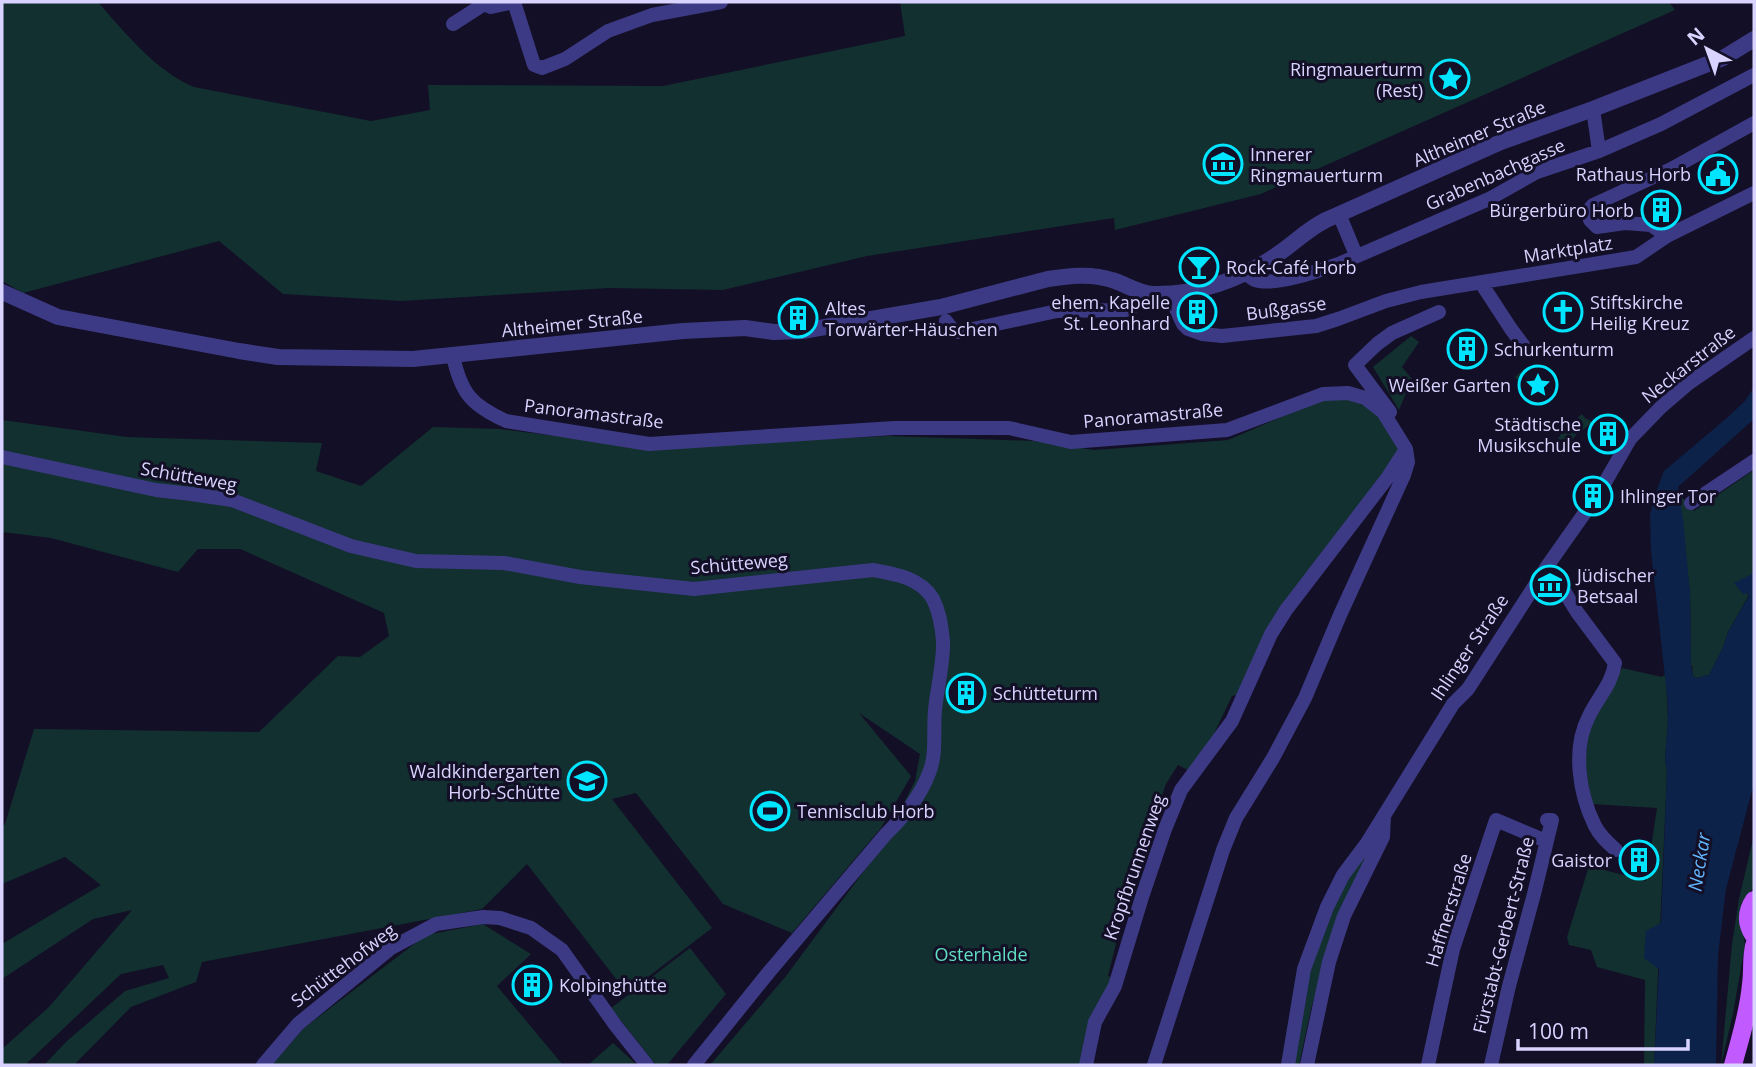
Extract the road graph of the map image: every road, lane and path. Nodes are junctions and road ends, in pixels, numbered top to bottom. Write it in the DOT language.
graph roads {
  1 [pos="514,2"];
  2 [pos="721,2"];
  3 [pos="483,3"];
  4 [pos="453,24"];
  5 [pos="1754,39"];
  6 [pos="1754,75"];
  7 [pos="1593,109"];
  8 [pos="1754,123"];
  9 [pos="1599,151"];
  10 [pos="1754,193"];
  11 [pos="1339,214"];
  12 [pos="1667,236"];
  13 [pos="1356,255"];
  14 [pos="1247,273"];
  15 [pos="1475,284"];
  16 [pos="2,292"];
  17 [pos="1146,293"];
  18 [pos="1169,294"];
  19 [pos="1439,312"];
  20 [pos="946,321"];
  21 [pos="1754,338"];
  22 [pos="1523,345"];
  23 [pos="453,356"];
  24 [pos="1396,432"];
  25 [pos="1406,449"];
  26 [pos="2,457"];
  27 [pos="1754,461"];
  28 [pos="1600,491"];
  29 [pos="1691,503"];
  30 [pos="1591,505"];
  31 [pos="1548,565"];
  32 [pos="1384,815"];
  33 [pos="1547,820"];
  34 [pos="1546,841"];
  35 [pos="1616,850"];
  36 [pos="1754,900"];
  37 [pos="1754,936"];
  38 [pos="1754,946"];
  39 [pos="1753,981"];
  40 [pos="1312,1064"];
  41 [pos="263,1065"];
  42 [pos="647,1065"];
  43 [pos="694,1065"];
  44 [pos="1086,1065"];
  45 [pos="1154,1065"];
  46 [pos="1288,1065"];
  47 [pos="1428,1065"];
  48 [pos="1491,1065"];
  49 [pos="1733,1065"];
  1 -- 2 [label="street"];
  1 -- 3 [label="street"];
  3 -- 4 [label="street"];
  5 -- 7 [label="street, Altheimer Straße"];
  6 -- 9 [label="street, Grabenbachgasse"];
  7 -- 9 [label="street"];
  7 -- 11 [label="street, Altheimer Straße"];
  8 -- 12 [label="street, Marktplatz"];
  9 -- 13 [label="street, Grabenbachgasse"];
  10 -- 12 [label="street, Marktplatz"];
  11 -- 13 [label="street"];
  11 -- 14 [label="street, Altheimer Straße"];
  12 -- 15 [label="street, Marktplatz"];
  13 -- 14 [label="street, Grabenbachgasse"];
  14 -- 18 [label="street, Altheimer Straße"];
  15 -- 18 [label="street, Bußgasse"];
  15 -- 22 [label="street"];
  16 -- 23 [label="street, Altheimer Straße"];
  17 -- 18 [label="street, Altheimer Straße"];
  17 -- 20 [label="street"];
  17 -- 23 [label="street, Altheimer Straße"];
  19 -- 24 [label="street"];
  21 -- 28 [label="street, Neckarstraße"];
  23 -- 24 [label="street, Panoramastraße"];
  24 -- 25 [label="street, Panoramastraße"];
  25 -- 44 [label="street, Kropfbrunnenweg"];
  25 -- 45 [label="street"];
  26 -- 43 [label="street, Schütteweg"];
  27 -- 29 [label="street"];
  30 -- 31 [label="street, Ihlinger Straße"];
  31 -- 32 [label="street, Ihlinger Straße"];
  31 -- 35 [label="street"];
  32 -- 40 [label="street, Ihlinger Straße"];
  32 -- 46 [label="street, Ihlinger Straße"];
  33 -- 34 [label="street, Fürstabt-Gerbert-Straße"];
  34 -- 47 [label="street, Haffnerstraße"];
  34 -- 48 [label="street, Fürstabt-Gerbert-Straße"];
  36 -- 37 [label="main road"];
  38 -- 39 [label="main road"];
  39 -- 49 [label="main road"];
  41 -- 42 [label="street, Schüttehofweg"];
}
